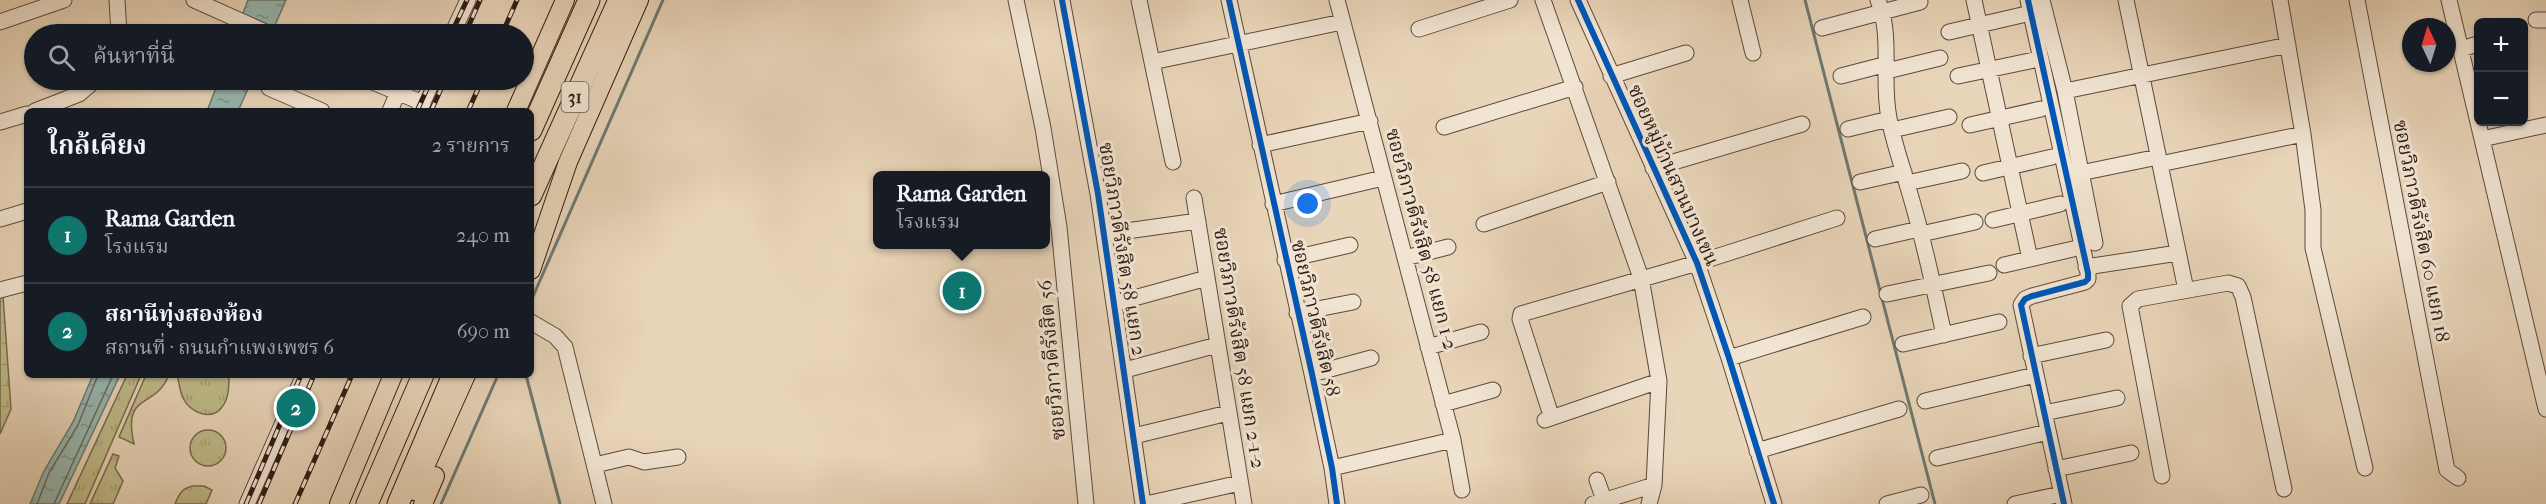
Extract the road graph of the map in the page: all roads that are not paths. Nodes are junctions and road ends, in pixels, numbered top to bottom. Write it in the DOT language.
graph roads {
  1 [pos="64,0"];
  2 [pos="117,0"];
  3 [pos="194,0"];
  4 [pos="468,0"];
  5 [pos="566,0"];
  6 [pos="576,0"];
  7 [pos="589,0"];
  8 [pos="603,0"];
  9 [pos="619,0"];
  10 [pos="639,0"];
  11 [pos="1016,0"];
  12 [pos="1062,0"];
  13 [pos="1139,0"];
  14 [pos="1229,0"];
  15 [pos="1336,0"];
  16 [pos="1510,0"];
  17 [pos="1543,0"];
  18 [pos="1578,0"];
  19 [pos="1740,0"];
  20 [pos="1974,0"];
  21 [pos="2028,0"];
  22 [pos="2042,0"];
  23 [pos="2126,0"];
  24 [pos="2280,0"];
  25 [pos="2357,0"];
  26 [pos="2449,0"];
  27 [pos="1920,2"];
  28 [pos="1880,6"];
  29 [pos="2022,15"];
  30 [pos="0,22"];
  31 [pos="1342,22"];
  32 [pos="118,24"];
  33 [pos="248,24"];
  34 [pos="457,24"];
  35 [pos="1980,25"];
  36 [pos="1822,28"];
  37 [pos="1419,29"];
  38 [pos="1949,32"];
  39 [pos="1239,44"];
  40 [pos="2288,45"];
  41 [pos="2474,45"];
  42 [pos="2461,49"];
  43 [pos="1686,53"];
  44 [pos="1753,53"];
  45 [pos="1940,58"];
  46 [pos="2034,60"];
  47 [pos="1152,62"];
  48 [pos="1887,68"];
  49 [pos="1989,69"];
  50 [pos="534,71"];
  51 [pos="2142,74"];
  52 [pos="1611,76"];
  53 [pos="1841,76"];
  54 [pos="1958,76"];
  55 [pos="1575,87"];
  56 [pos="84,90"];
  57 [pos="274,90"];
  58 [pos="394,90"];
  59 [pos="429,90"];
  60 [pos="525,90"];
  61 [pos="2065,91"];
  62 [pos="399,92"];
  63 [pos="421,107"];
  64 [pos="43,108"];
  65 [pos="315,108"];
  66 [pos="391,108"];
  67 [pos="517,108"];
  68 [pos="530,108"];
  69 [pos="2042,109"];
  70 [pos="24,115"];
  71 [pos="1950,117"];
  72 [pos="2000,118"];
  73 [pos="1370,121"];
  74 [pos="0,122"];
  75 [pos="534,123"];
  76 [pos="1802,124"];
  77 [pos="1890,124"];
  78 [pos="1971,125"];
  79 [pos="2546,125"];
  80 [pos="1444,127"];
  81 [pos="1848,129"];
  82 [pos="2303,134"];
  83 [pos="2482,139"];
  84 [pos="1260,145"];
  85 [pos="534,157"];
  86 [pos="2052,157"];
  87 [pos="2159,161"];
  88 [pos="1173,162"];
  89 [pos="2010,167"];
  90 [pos="1653,168"];
  91 [pos="1962,171"];
  92 [pos="2090,171"];
  93 [pos="1983,173"];
  94 [pos="1383,178"];
  95 [pos="1906,178"];
  96 [pos="1608,182"];
  97 [pos="1860,182"];
  98 [pos="534,188"];
  99 [pos="1194,198"];
  100 [pos="1273,204"];
  101 [pos="2060,204"];
  102 [pos="24,212"];
  103 [pos="2020,213"];
  104 [pos="1837,218"];
  105 [pos="0,219"];
  106 [pos="1993,220"];
  107 [pos="1198,221"];
  108 [pos="1975,222"];
  109 [pos="1484,224"];
  110 [pos="1920,232"];
  111 [pos="1105,234"];
  112 [pos="1875,239"];
  113 [pos="2095,243"];
  114 [pos="1350,245"];
  115 [pos="1448,247"];
  116 [pos="2073,249"];
  117 [pos="2178,253"];
  118 [pos="1405,258"];
  119 [pos="2030,259"];
  120 [pos="1285,260"];
  121 [pos="534,261"];
  122 [pos="1697,263"];
  123 [pos="2004,264"];
  124 [pos="2086,267"];
  125 [pos="1989,273"];
  126 [pos="1207,278"];
  127 [pos="1641,278"];
  128 [pos="24,284"];
  129 [pos="1932,284"];
  130 [pos="0,290"];
  131 [pos="2186,290"];
  132 [pos="1887,294"];
  133 [pos="1353,302"];
  134 [pos="1116,303"];
  135 [pos="1298,314"];
  136 [pos="1863,317"];
  137 [pos="1999,322"];
  138 [pos="534,324"];
  139 [pos="1481,332"];
  140 [pos="1944,335"];
  141 [pos="2106,340"];
  142 [pos="1903,344"];
  143 [pos="1217,345"];
  144 [pos="1428,347"];
  145 [pos="2031,356"];
  146 [pos="1371,358"];
  147 [pos="1729,358"];
  148 [pos="1125,370"];
  149 [pos="1312,375"];
  150 [pos="2035,375"];
  151 [pos="303,378"];
  152 [pos="392,378"];
  153 [pos="402,378"];
  154 [pos="415,378"];
  155 [pos="422,378"];
  156 [pos="438,378"];
  157 [pos="452,378"];
  158 [pos="465,378"];
  159 [pos="477,378"];
  160 [pos="1659,381"];
  161 [pos="1493,390"];
  162 [pos="2117,398"];
  163 [pos="1925,401"];
  164 [pos="1443,404"];
  165 [pos="1899,409"];
  166 [pos="2546,409"];
  167 [pos="1228,413"];
  168 [pos="2044,413"];
  169 [pos="2048,432"];
  170 [pos="1134,436"];
  171 [pos="1452,440"];
  172 [pos="1757,451"];
  173 [pos="2131,453"];
  174 [pos="678,457"];
  175 [pos="1936,458"];
  176 [pos="595,465"];
  177 [pos="1332,468"];
  178 [pos="2365,468"];
  179 [pos="2056,469"];
  180 [pos="2452,474"];
  181 [pos="2162,476"];
  182 [pos="1597,480"];
  183 [pos="1240,483"];
  184 [pos="1654,484"];
  185 [pos="2284,489"];
  186 [pos="1462,490"];
  187 [pos="1921,495"];
  188 [pos="2063,499"];
  189 [pos="1599,502"];
  190 [pos="247,504"];
  191 [pos="339,504"];
  192 [pos="350,504"];
  193 [pos="360,504"];
  194 [pos="367,504"];
  195 [pos="382,504"];
  196 [pos="398,504"];
  197 [pos="409,504"];
  198 [pos="423,504"];
  199 [pos="604,504"];
  200 [pos="1086,504"];
  201 [pos="1145,504"];
  202 [pos="1244,504"];
  203 [pos="1337,504"];
  204 [pos="1649,504"];
  205 [pos="1774,504"];
  206 [pos="1887,504"];
  207 [pos="2015,504"];
  1 -- 30 [label="street"];
  2 -- 32 [label="street"];
  3 -- 33 [label="street"];
  4 -- 34 [label="street"];
  5 -- 50 [label="main road"];
  6 -- 68 [label="highway, 31"];
  7 -- 75 [label="highway, 31"];
  8 -- 85 [label="highway, 31"];
  9 -- 98 [label="highway, 31"];
  10 -- 121 [label="main road, 31"];
  11 -- 200 [label="street, ซอยวิภาวดีรังสิต 56"];
  12 -- 111 [label="street, ซอยวิภาวดีรังสิต 58 แยก 2"];
  13 -- 47 [label="street"];
  14 -- 39 [label="street, ซอยวิภาวดีรังสิต 58"];
  15 -- 31 [label="street, ซอยวิภาวดีรังสิต 58 แยก 1-2"];
  16 -- 37 [label="street"];
  17 -- 55 [label="street"];
  18 -- 52 [label="street, ซอยหมู่บ้านสวนบางเขน"];
  19 -- 44 [label="street"];
  20 -- 35 [label="street"];
  21 -- 124 [label="street"];
  22 -- 61 [label="street"];
  23 -- 51 [label="street"];
  24 -- 40 [label="street"];
  25 -- 180 [label="street, ซอยวิภาวดีรังสิต 60 แยก 18"];
  26 -- 42 [label="street"];
  27 -- 28 [label="street"];
  28 -- 36 [label="street"];
  28 -- 48 [label="street"];
  29 -- 35 [label="street"];
  31 -- 39 [label="street"];
  31 -- 73 [label="street, ซอยวิภาวดีรังสิต 58 แยก 1-2"];
  35 -- 38 [label="street"];
  35 -- 49 [label="street"];
  39 -- 47 [label="street"];
  39 -- 84 [label="street, ซอยวิภาวดีรังสิต 58"];
  40 -- 51 [label="street"];
  40 -- 82 [label="street"];
  41 -- 42 [label="street"];
  42 -- 83 [label="street"];
  43 -- 52 [label="street"];
  45 -- 48 [label="street"];
  46 -- 49 [label="street"];
  47 -- 88 [label="street"];
  48 -- 53 [label="street"];
  48 -- 77 [label="street"];
  49 -- 54 [label="street"];
  49 -- 72 [label="street"];
  51 -- 61 [label="street"];
  51 -- 87 [label="street"];
  52 -- 90 [label="street, ซอยหมู่บ้านสวนบางเขน"];
  55 -- 80 [label="street"];
  55 -- 96 [label="street"];
  56 -- 64 [label="street"];
  57 -- 65 [label="street"];
  58 -- 62 [label="street"];
  59 -- 63 [label="street"];
  60 -- 67 [label="main road"];
  61 -- 113 [label="street"];
  62 -- 63 [label="street"];
  62 -- 66 [label="street"];
  69 -- 72 [label="street"];
  70 -- 74 [label="street"];
  71 -- 77 [label="street"];
  72 -- 78 [label="street"];
  72 -- 89 [label="street"];
  73 -- 84 [label="street"];
  73 -- 94 [label="street, ซอยวิภาวดีรังสิต 58 แยก 1-2"];
  76 -- 90 [label="street"];
  77 -- 81 [label="street"];
  77 -- 95 [label="street"];
  79 -- 83 [label="street"];
  82 -- 87 [label="street"];
  82 -- 178 [label="street"];
  83 -- 166 [label="street"];
  84 -- 100 [label="street, ซอยวิภาวดีรังสิต 58"];
  86 -- 89 [label="street"];
  87 -- 92 [label="street"];
  87 -- 117 [label="street"];
  89 -- 93 [label="street"];
  89 -- 103 [label="street"];
  90 -- 122 [label="street, ซอยหมู่บ้านสวนบางเขน"];
  91 -- 95 [label="street"];
  94 -- 100 [label="street"];
  94 -- 118 [label="street, ซอยวิภาวดีรังสิต 58 แยก 1-2"];
  95 -- 97 [label="street"];
  95 -- 110 [label="street"];
  96 -- 109 [label="street"];
  96 -- 127 [label="street"];
  99 -- 107 [label="street, ซอยวิภาวดีรังสิต 58 แยก 2-1-2"];
  100 -- 120 [label="street, ซอยวิภาวดีรังสิต 58"];
  101 -- 103 [label="street"];
  102 -- 105 [label="street"];
  103 -- 106 [label="street"];
  103 -- 119 [label="street"];
  104 -- 122 [label="street"];
  107 -- 111 [label="street"];
  107 -- 126 [label="street, ซอยวิภาวดีรังสิต 58 แยก 2-1-2"];
  108 -- 110 [label="street"];
  110 -- 112 [label="street"];
  110 -- 129 [label="street"];
  111 -- 134 [label="street, ซอยวิภาวดีรังสิต 58 แยก 2"];
  114 -- 120 [label="street"];
  115 -- 118 [label="street"];
  116 -- 119 [label="street"];
  117 -- 124 [label="street"];
  117 -- 131 [label="street"];
  118 -- 144 [label="street, ซอยวิภาวดีรังสิต 58 แยก 1-2"];
  119 -- 123 [label="street"];
  120 -- 135 [label="street, ซอยวิภาวดีรังสิต 58"];
  122 -- 127 [label="street"];
  122 -- 147 [label="street, ซอยหมู่บ้านสวนบางเขน"];
  124 -- 145 [label="street"];
  125 -- 129 [label="street"];
  126 -- 134 [label="street"];
  126 -- 143 [label="street, ซอยวิภาวดีรังสิต 58 แยก 2-1-2"];
  127 -- 160 [label="street"];
  127 -- 160 [label="street"];
  128 -- 130 [label="street"];
  129 -- 132 [label="street"];
  129 -- 140 [label="street"];
  131 -- 181 [label="street"];
  131 -- 185 [label="street"];
  133 -- 135 [label="street"];
  134 -- 148 [label="street, ซอยวิภาวดีรังสิต 58 แยก 2"];
  135 -- 149 [label="street, ซอยวิภาวดีรังสิต 58"];
  136 -- 147 [label="street"];
  137 -- 140 [label="street"];
  138 -- 176 [label="street"];
  139 -- 144 [label="street"];
  140 -- 142 [label="street"];
  141 -- 145 [label="street"];
  143 -- 148 [label="street"];
  143 -- 167 [label="street, ซอยวิภาวดีรังสิต 58 แยก 2-1-2"];
  144 -- 164 [label="street, ซอยวิภาวดีรังสิต 58 แยก 1-2"];
  145 -- 150 [label="street"];
  146 -- 149 [label="street"];
  147 -- 172 [label="street, ซอยหมู่บ้านสวนบางเขน"];
  148 -- 170 [label="street, ซอยวิภาวดีรังสิต 58 แยก 2"];
  149 -- 177 [label="street, ซอยวิภาวดีรังสิต 58"];
  150 -- 163 [label="street"];
  150 -- 168 [label="street"];
  151 -- 190 [label="street"];
  152 -- 191 [label="main road"];
  153 -- 192 [label="main road"];
  154 -- 193 [label="highway"];
  155 -- 194 [label="highway"];
  156 -- 195 [label="highway"];
  157 -- 196 [label="highway"];
  158 -- 197 [label="main road"];
  159 -- 198 [label="main road"];
  160 -- 184 [label="street"];
  161 -- 164 [label="street"];
  162 -- 168 [label="street"];
  164 -- 171 [label="street, ซอยวิภาวดีรังสิต 58 แยก 1-2"];
  165 -- 172 [label="street"];
  167 -- 170 [label="street"];
  167 -- 183 [label="street, ซอยวิภาวดีรังสิต 58 แยก 2-1-2"];
  168 -- 169 [label="street"];
  169 -- 175 [label="street"];
  169 -- 179 [label="street"];
  170 -- 201 [label="street, ซอยวิภาวดีรังสิต 58 แยก 2"];
  171 -- 177 [label="street"];
  171 -- 186 [label="street, ซอยวิภาวดีรังสิต 58 แยก 1-2"];
  172 -- 205 [label="street, ซอยหมู่บ้านสวนบางเขน"];
  173 -- 179 [label="street"];
  174 -- 176 [label="street"];
  176 -- 199 [label="street"];
  177 -- 203 [label="street, ซอยวิภาวดีรังสิต 58"];
  179 -- 188 [label="street"];
  182 -- 189 [label="street"];
  183 -- 201 [label="street"];
  183 -- 202 [label="street, ซอยวิภาวดีรังสิต 58 แยก 2-1-2"];
  184 -- 189 [label="street"];
  184 -- 204 [label="street"];
  187 -- 206 [label="street"];
  188 -- 207 [label="street"];
}
